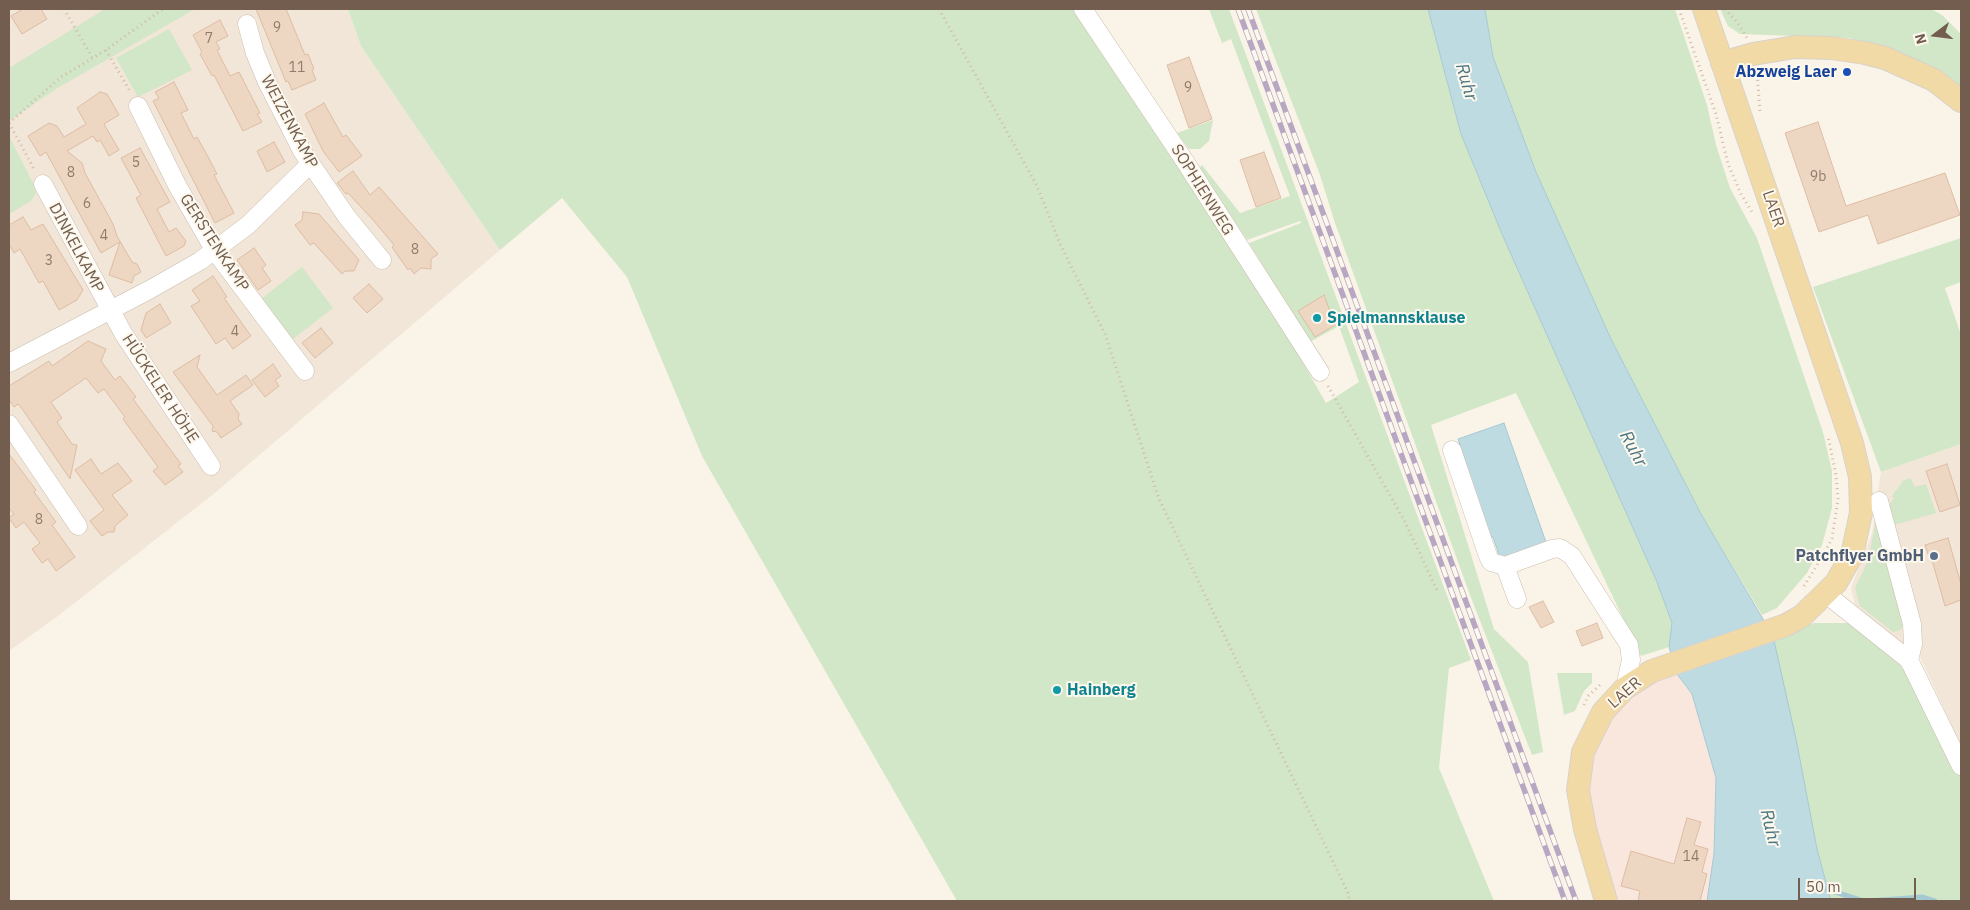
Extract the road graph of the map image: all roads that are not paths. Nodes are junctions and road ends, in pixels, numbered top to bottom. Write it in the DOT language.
graph roads {
  1 [pos="1083,9"];
  2 [pos="1704,9"];
  3 [pos="247,24"];
  4 [pos="1722,63"];
  5 [pos="1961,101"];
  6 [pos="138,106"];
  7 [pos="310,164"];
  8 [pos="43,184"];
  9 [pos="215,251"];
  10 [pos="382,260"];
  11 [pos="110,311"];
  12 [pos="9,363"];
  13 [pos="305,372"];
  14 [pos="1320,372"];
  15 [pos="9,424"];
  16 [pos="1452,450"];
  17 [pos="211,466"];
  18 [pos="1879,501"];
  19 [pos="78,526"];
  20 [pos="1505,566"];
  21 [pos="1826,594"];
  22 [pos="1517,600"];
  23 [pos="1909,660"];
  24 [pos="1625,688"];
  25 [pos="1961,766"];
  26 [pos="1606,901"];
  1 -- 14 [label="street, SOPHIENWEG"];
  2 -- 4 [label="main road, LAER"];
  3 -- 7 [label="street, WEIZENKAMP"];
  4 -- 5 [label="main road"];
  4 -- 21 [label="main road, LAER"];
  6 -- 9 [label="street, GERSTENKAMP"];
  7 -- 9 [label="street"];
  7 -- 10 [label="street, WEIZENKAMP"];
  8 -- 11 [label="street, DINKELKAMP"];
  9 -- 11 [label="street"];
  9 -- 13 [label="street, GERSTENKAMP"];
  11 -- 12 [label="street"];
  11 -- 17 [label="street, HÜCKELER HÖHE"];
  15 -- 19 [label="street"];
  16 -- 20 [label="street"];
  18 -- 23 [label="street"];
  20 -- 22 [label="street"];
  20 -- 24 [label="street"];
  21 -- 23 [label="street"];
  21 -- 24 [label="main road, LAER"];
  23 -- 25 [label="street"];
  24 -- 26 [label="main road, LAER"];
}
